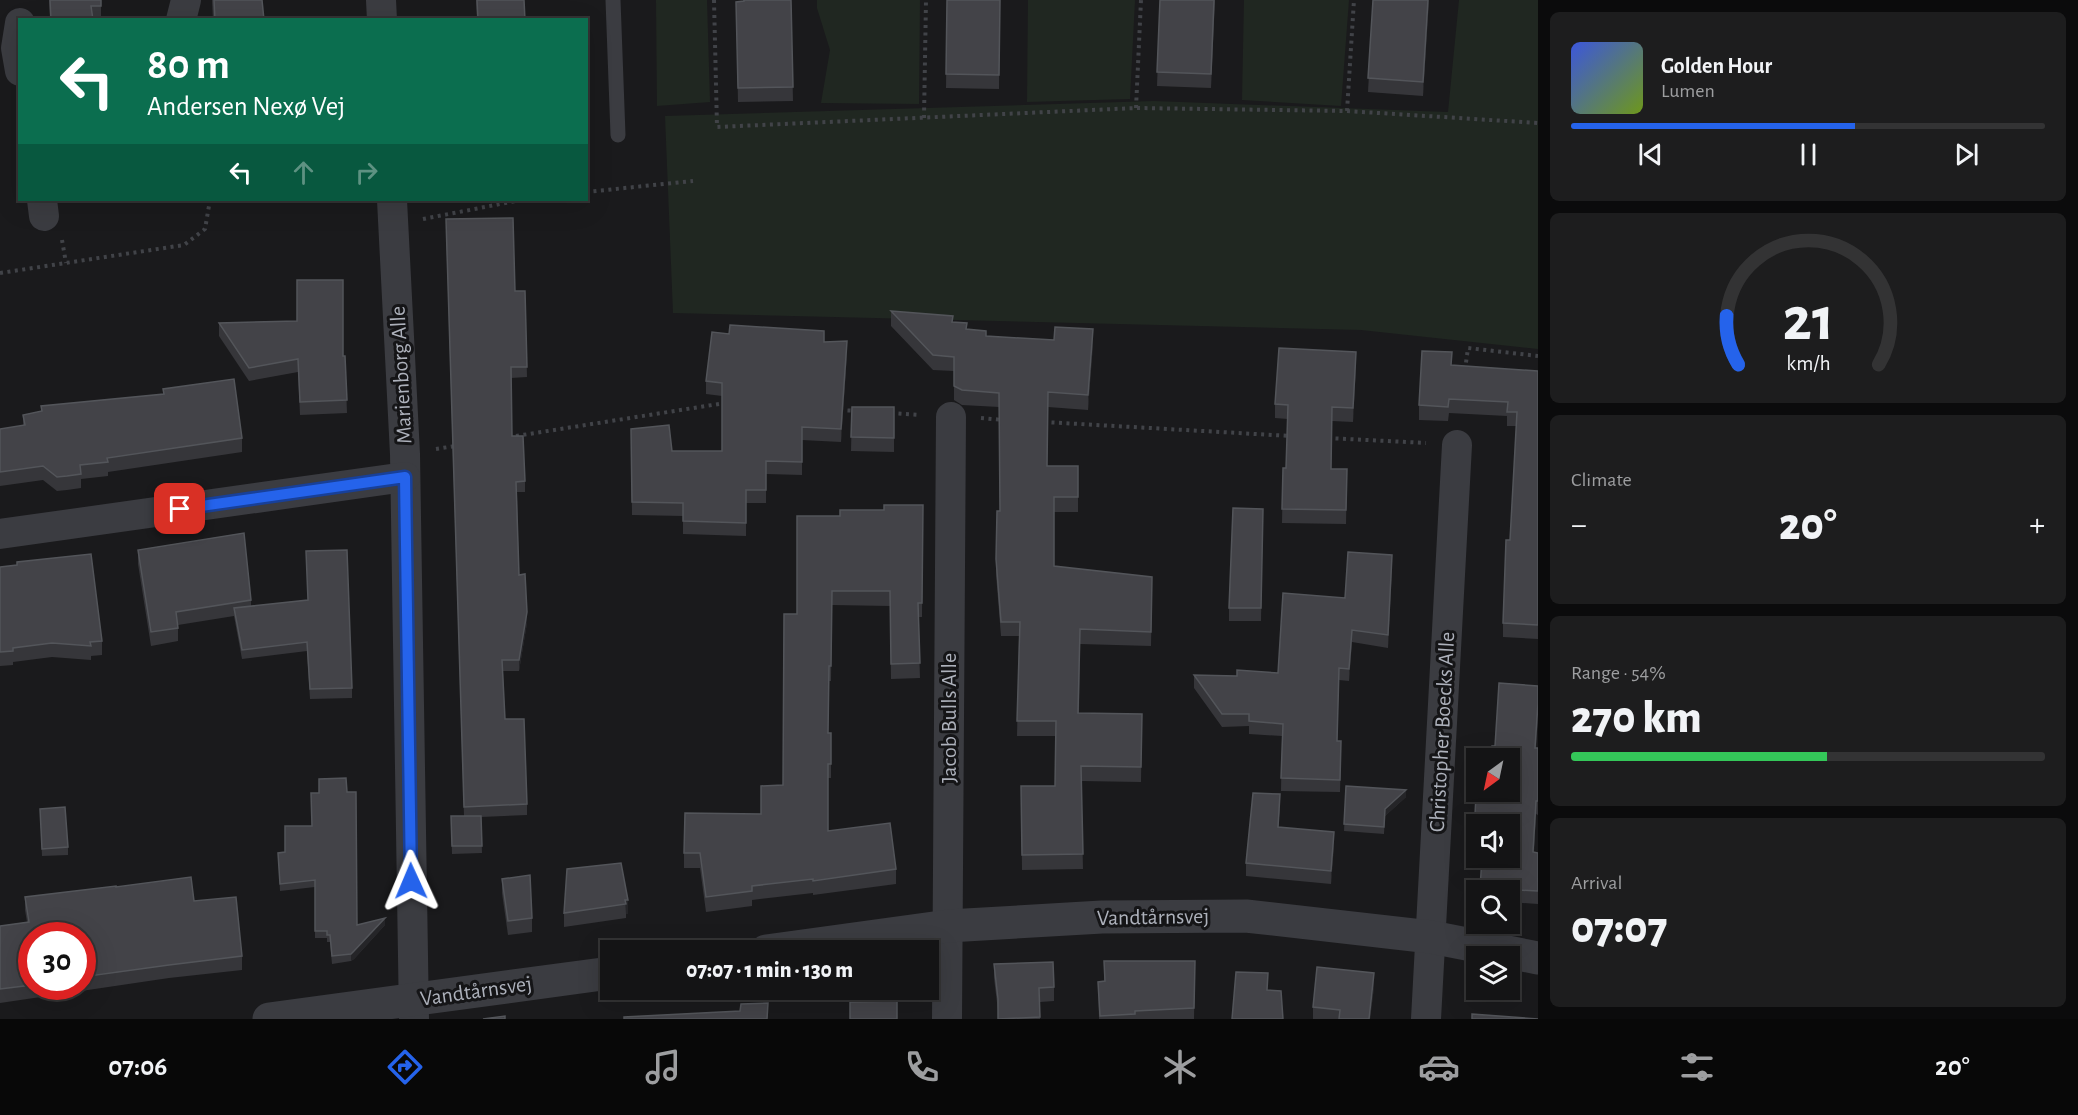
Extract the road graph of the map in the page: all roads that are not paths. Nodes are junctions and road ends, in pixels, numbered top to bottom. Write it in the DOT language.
graph roads {
  1 [pos="22,0"];
  2 [pos="186,0"];
  3 [pos="381,0"];
  4 [pos="613,0"];
  5 [pos="20,18"];
  6 [pos="182,18"];
  7 [pos="382,18"];
  8 [pos="18,34"];
  9 [pos="18,60"];
  10 [pos="618,135"];
  11 [pos="392,212"];
  12 [pos="951,417"];
  13 [pos="1457,445"];
  14 [pos="405,477"];
  15 [pos="0,534"];
  16 [pos="948,926"];
  17 [pos="1431,937"];
  18 [pos="846,940"];
  19 [pos="1538,958"];
  20 [pos="600,974"];
  21 [pos="413,1009"];
  22 [pos="269,1019"];
  23 [pos="947,1019"];
  24 [pos="1426,1019"];
  1 -- 5 [label="street"];
  2 -- 6 [label="street"];
  3 -- 7 [label="street"];
  4 -- 10 [label="lane"];
  8 -- 9 [label="street"];
  11 -- 14 [label="street, Marienborg Alle"];
  12 -- 16 [label="street, Jacob Bulls Alle"];
  13 -- 17 [label="street, Christopher Boecks Alle"];
  14 -- 15 [label="street"];
  14 -- 21 [label="street, Marienborg Alle"];
  16 -- 17 [label="street, Vandtårnsvej"];
  16 -- 18 [label="street, Vandtårnsvej"];
  16 -- 23 [label="street, Jacob Bulls Alle"];
  17 -- 19 [label="street, Vandtårnsvej"];
  17 -- 24 [label="street, Christopher Boecks Alle"];
  20 -- 21 [label="street, Vandtårnsvej"];
  21 -- 22 [label="street, Vandtårnsvej"];
}
